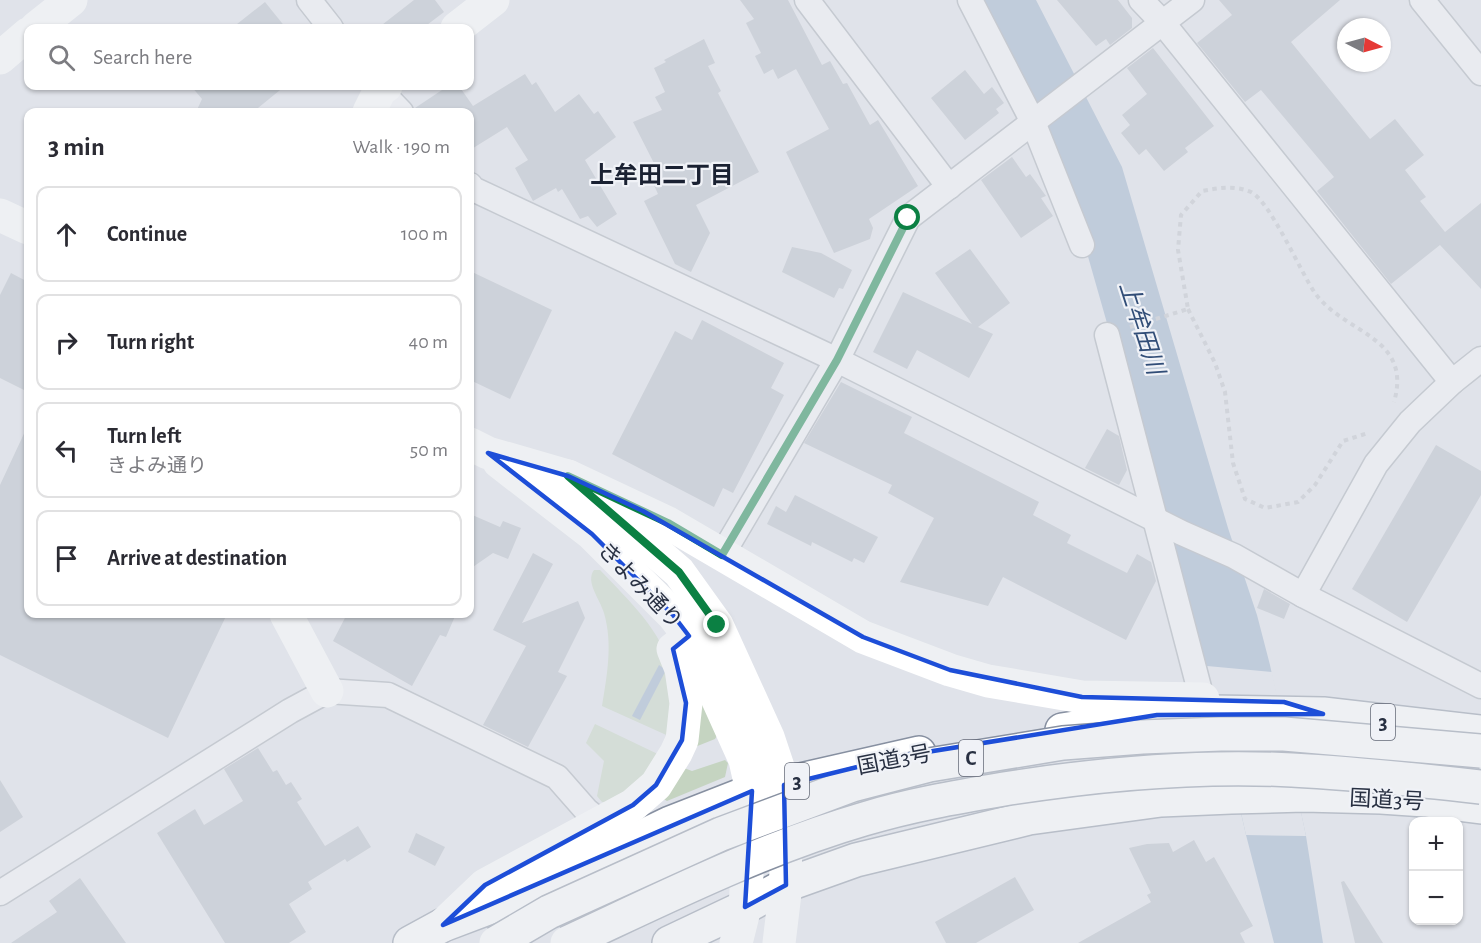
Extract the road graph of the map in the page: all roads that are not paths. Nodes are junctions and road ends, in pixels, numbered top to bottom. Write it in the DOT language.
graph roads {
  1 [pos="309,0"];
  2 [pos="493,0"];
  3 [pos="807,0"];
  4 [pos="970,0"];
  5 [pos="1141,0"];
  6 [pos="1192,0"];
  7 [pos="1422,0"];
  8 [pos="1162,22"];
  9 [pos="328,24"];
  10 [pos="462,24"];
  11 [pos="24,37"];
  12 [pos="0,58"];
  13 [pos="1481,73"];
  14 [pos="1036,120"];
  15 [pos="949,187"];
  16 [pos="474,188"];
  17 [pos="0,214"];
  18 [pos="24,226"];
  19 [pos="1082,245"];
  20 [pos="1116,332"];
  21 [pos="1481,359"];
  22 [pos="837,360"];
  23 [pos="1452,382"];
  24 [pos="479,449"];
  25 [pos="568,476"];
  26 [pos="1156,520"];
  27 [pos="722,555"];
  28 [pos="1303,595"];
  29 [pos="288,618"];
  30 [pos="689,636"];
  31 [pos="1481,686"];
  32 [pos="327,691"];
  33 [pos="1208,703"];
  34 [pos="1481,732"];
  35 [pos="1481,751"];
  36 [pos="784,785"];
  37 [pos="1481,787"];
  38 [pos="752,791"];
  39 [pos="1481,807"];
  40 [pos="601,822"];
  41 [pos="786,885"];
  42 [pos="0,893"];
  43 [pos="745,907"];
  44 [pos="443,925"];
  45 [pos="410,943"];
  46 [pos="496,943"];
  47 [pos="567,943"];
  48 [pos="669,943"];
  49 [pos="736,943"];
  50 [pos="779,943"];
  1 -- 9 [label="street"];
  2 -- 10 [label="main road"];
  3 -- 15 [label="street"];
  4 -- 14 [label="street"];
  5 -- 8 [label="street"];
  6 -- 8 [label="street"];
  7 -- 13 [label="street"];
  8 -- 14 [label="street"];
  8 -- 23 [label="street"];
  11 -- 12 [label="main road"];
  14 -- 15 [label="street"];
  14 -- 19 [label="street"];
  15 -- 22 [label="street"];
  16 -- 22 [label="street"];
  17 -- 18 [label="main road"];
  20 -- 26 [label="street"];
  21 -- 23 [label="street"];
  22 -- 26 [label="street"];
  22 -- 27 [label="street"];
  23 -- 28 [label="street"];
  24 -- 25 [label="main road, きよみ通り"];
  24 -- 30 [label="main road, きよみ通り"];
  25 -- 27 [label="main road"];
  25 -- 36 [label="main road, きよみ通り"];
  26 -- 28 [label="street"];
  26 -- 33 [label="street"];
  27 -- 33 [label="main road"];
  28 -- 31 [label="street"];
  29 -- 32 [label="main road"];
  30 -- 38 [label="main road, きよみ通り"];
  30 -- 40 [label="main road"];
  32 -- 40 [label="street"];
  32 -- 42 [label="street"];
  33 -- 34 [label="main road, 国道3号 / 3"];
  33 -- 36 [label="main road, 国道3号 / 3"];
  35 -- 46 [label="main road, C, bridge"];
  36 -- 38 [label="main road, 国道3号 / 3"];
  36 -- 41 [label="main road, きよみ通り"];
  37 -- 47 [label="main road, C, bridge"];
  38 -- 43 [label="main road, きよみ通り"];
  38 -- 44 [label="main road, 国道3号 / 3"];
  39 -- 41 [label="main road, 国道3号"];
  40 -- 44 [label="main road"];
  41 -- 43 [label="main road, 国道3号"];
  41 -- 50 [label="main road, きよみ通り"];
  43 -- 48 [label="main road, 国道3号"];
  43 -- 49 [label="main road, きよみ通り"];
  44 -- 45 [label="main road, 国道3号 / 3"];
}
